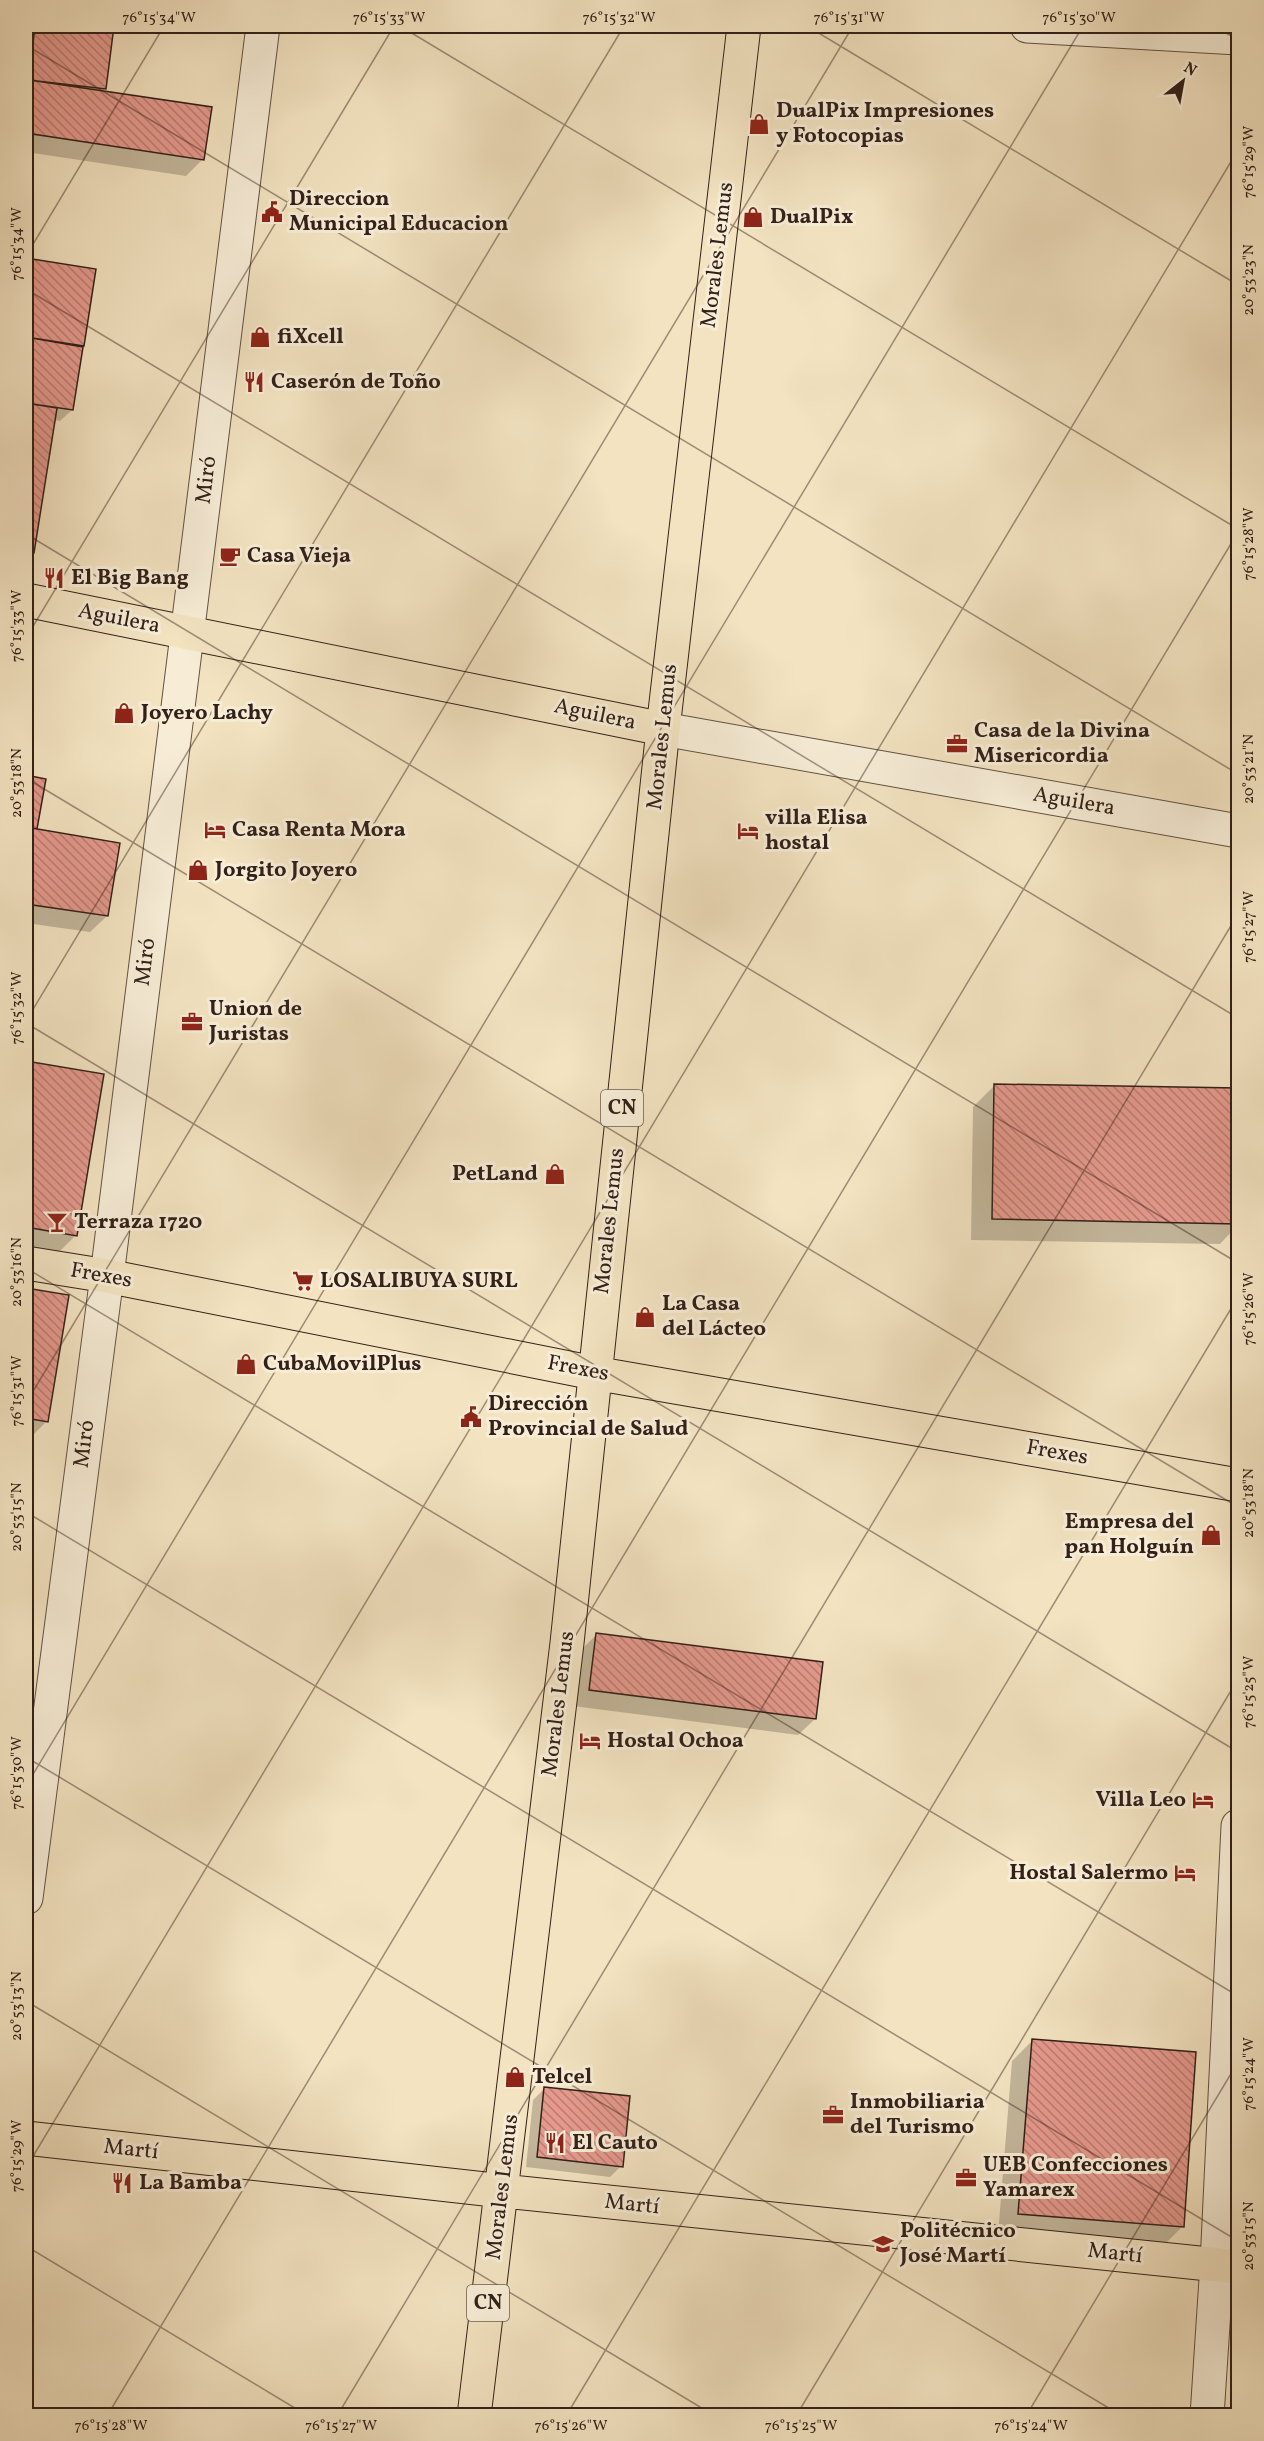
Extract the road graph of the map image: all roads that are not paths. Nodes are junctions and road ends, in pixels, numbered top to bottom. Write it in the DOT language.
graph roads {
  1 [pos="263,26"];
  2 [pos="744,26"];
  3 [pos="1027,26"];
  4 [pos="1239,38"];
  5 [pos="26,600"];
  6 [pos="188,632"];
  7 [pos="663,729"];
  8 [pos="1239,831"];
  9 [pos="26,1263"];
  10 [pos="106,1276"];
  11 [pos="594,1373"];
  12 [pos="1239,1485"];
  13 [pos="1239,1826"];
  14 [pos="26,1898"];
  15 [pos="26,2138"];
  16 [pos="503,2191"];
  17 [pos="1228,2265"];
  18 [pos="474,2415"];
  19 [pos="1207,2415"];
  1 -- 6 [label="street, Miró"];
  2 -- 7 [label="main road, Morales Lemus / CN"];
  3 -- 4 [label="street"];
  5 -- 6 [label="main road, Aguilera"];
  6 -- 7 [label="main road, Aguilera"];
  6 -- 10 [label="street, Miró"];
  7 -- 8 [label="street, Aguilera"];
  7 -- 11 [label="main road, Morales Lemus / CN"];
  9 -- 10 [label="main road, Frexes"];
  10 -- 11 [label="main road, Frexes"];
  10 -- 14 [label="street, Miró"];
  11 -- 12 [label="main road, Frexes"];
  11 -- 16 [label="main road, Morales Lemus / CN"];
  13 -- 17 [label="street"];
  15 -- 16 [label="main road, Martí"];
  16 -- 17 [label="main road, Martí"];
  16 -- 18 [label="main road, Morales Lemus / CN"];
  17 -- 19 [label="street"];
}
